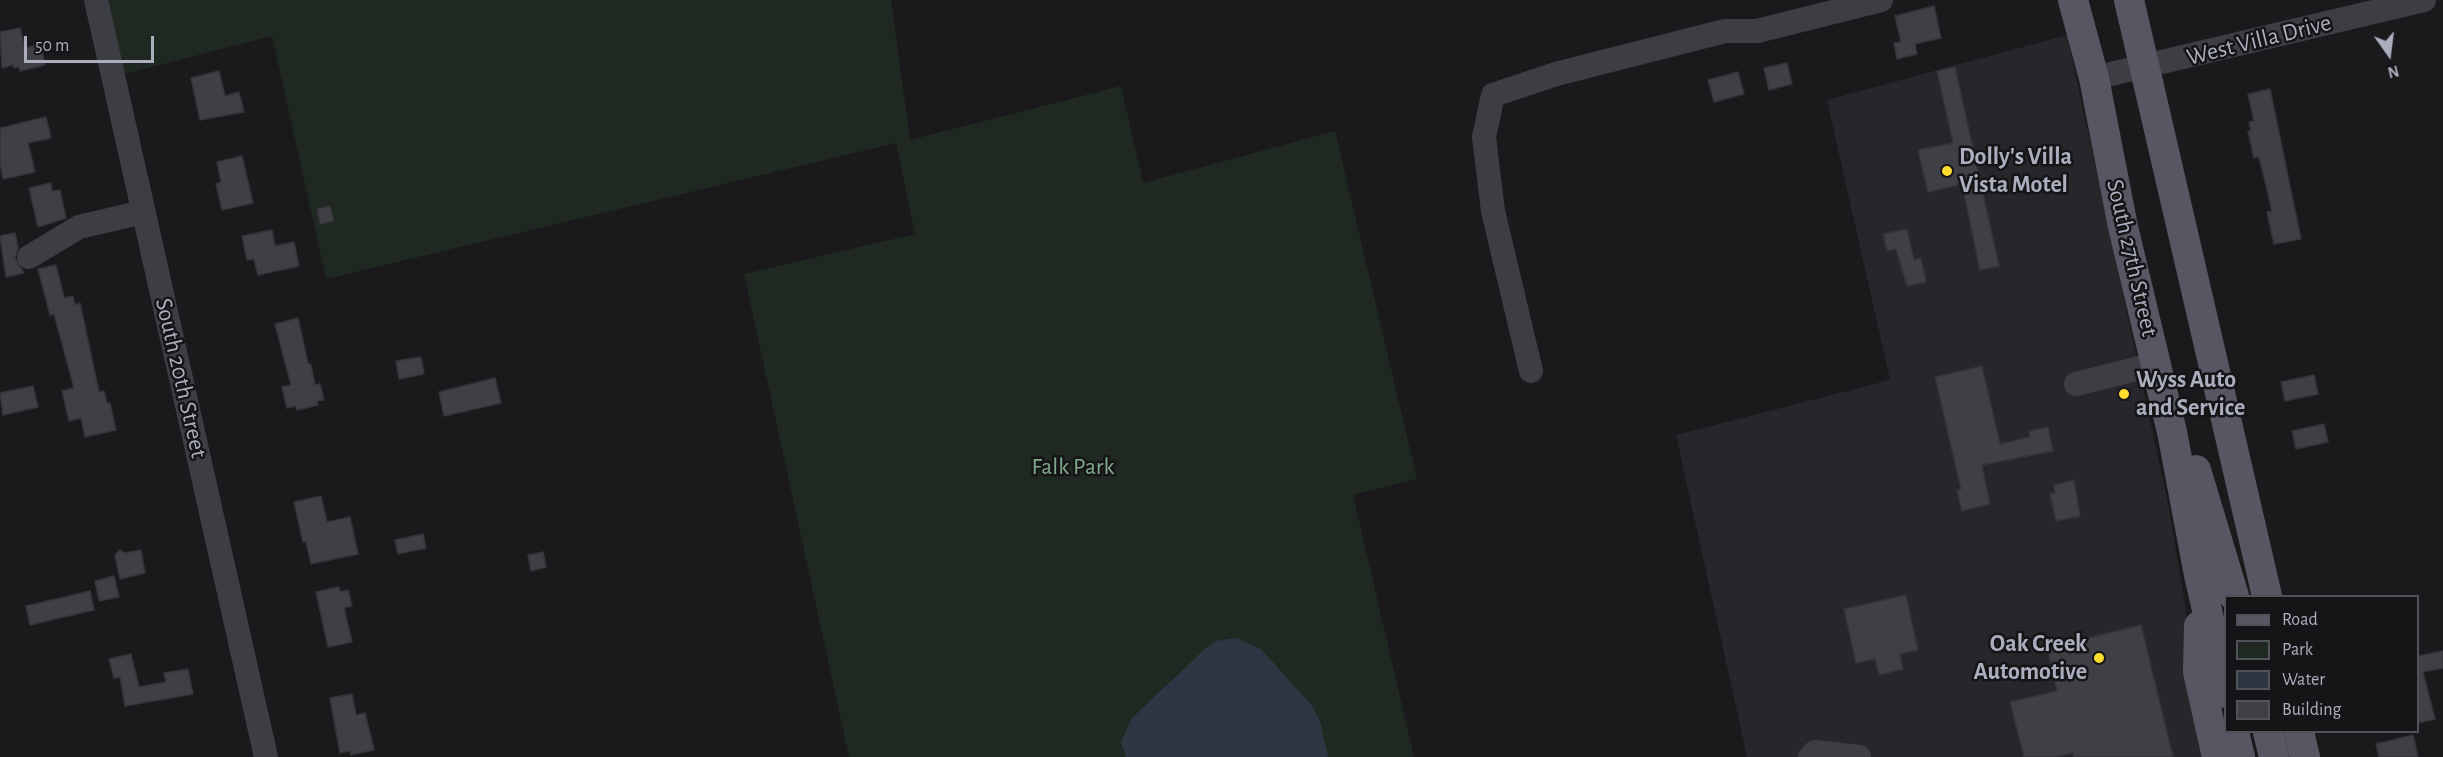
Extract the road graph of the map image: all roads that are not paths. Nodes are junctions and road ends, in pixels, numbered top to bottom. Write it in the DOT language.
graph roads {
  1 [pos="96,0"];
  2 [pos="1881,0"];
  3 [pos="2073,0"];
  4 [pos="2129,0"];
  5 [pos="2424,0"];
  6 [pos="2144,68"];
  7 [pos="2094,78"];
  8 [pos="143,212"];
  9 [pos="29,257"];
  10 [pos="2156,364"];
  11 [pos="1531,371"];
  12 [pos="2076,384"];
  13 [pos="2172,432"];
  14 [pos="2199,575"];
  15 [pos="2233,595"];
  16 [pos="2267,595"];
  17 [pos="2224,684"];
  18 [pos="2234,733"];
  19 [pos="2268,733"];
  20 [pos="2299,733"];
  21 [pos="266,757"];
  22 [pos="1810,757"];
  23 [pos="1859,757"];
  24 [pos="2217,757"];
  25 [pos="2240,757"];
  26 [pos="2274,757"];
  27 [pos="2305,757"];
  1 -- 8 [label="street, South 20th Street"];
  2 -- 11 [label="street"];
  3 -- 7 [label="main road, South 27th Street"];
  4 -- 6 [label="main road"];
  5 -- 6 [label="street, West Villa Drive"];
  6 -- 7 [label="street, West Villa Drive"];
  6 -- 16 [label="main road"];
  7 -- 10 [label="main road, South 27th Street"];
  8 -- 9 [label="street"];
  8 -- 21 [label="street, South 20th Street"];
  10 -- 12 [label="street"];
  10 -- 13 [label="main road, South 27th Street"];
  13 -- 14 [label="main road, South 27th Street"];
  13 -- 15 [label="main road"];
  14 -- 17 [label="main road, South 27th Street"];
  14 -- 24 [label="main road"];
  18 -- 25 [label="main road"];
  19 -- 26 [label="main road"];
  20 -- 27 [label="main road"];
  22 -- 23 [label="street"];
}
